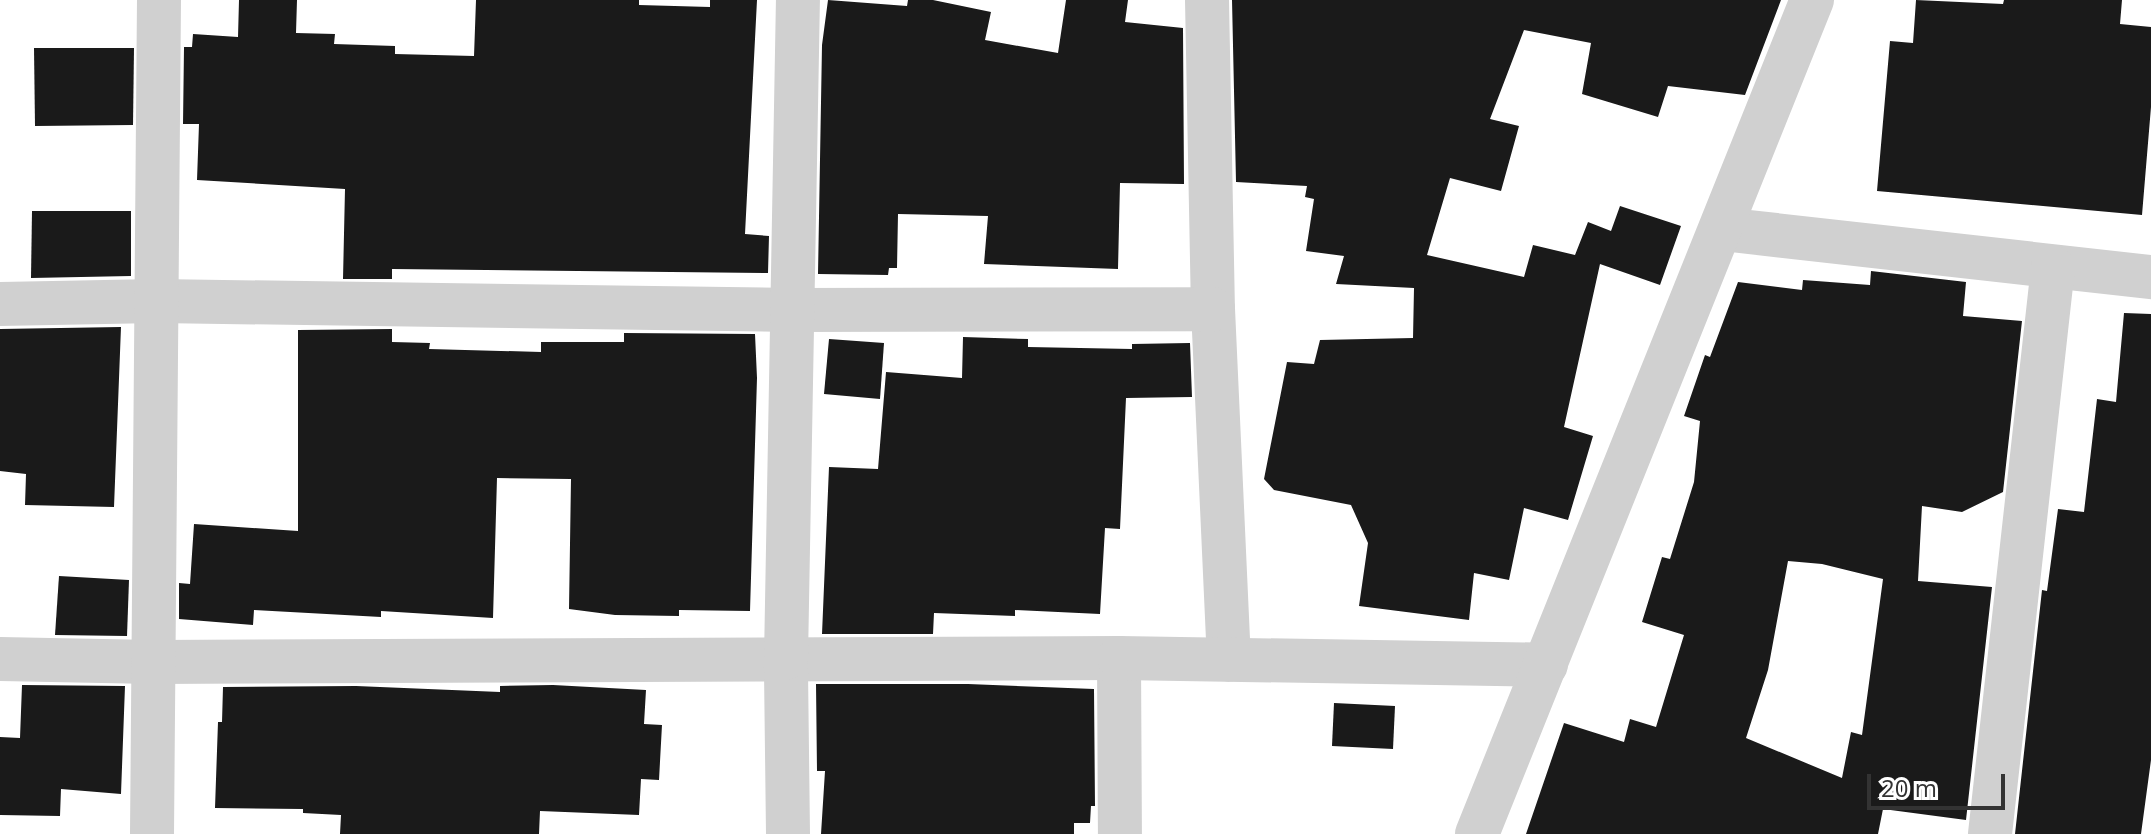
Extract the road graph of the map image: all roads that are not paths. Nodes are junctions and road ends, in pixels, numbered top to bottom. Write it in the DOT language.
graph roads {
  1 [pos="159,0"];
  2 [pos="798,0"];
  3 [pos="1207,0"];
  4 [pos="1812,0"];
  5 [pos="1722,229"];
  6 [pos="2053,267"];
  7 [pos="2151,277"];
  8 [pos="157,301"];
  9 [pos="0,304"];
  10 [pos="1213,309"];
  11 [pos="793,310"];
  12 [pos="786,658"];
  13 [pos="1119,658"];
  14 [pos="0,659"];
  15 [pos="1229,660"];
  16 [pos="153,662"];
  17 [pos="1546,665"];
  18 [pos="152,834"];
  19 [pos="788,834"];
  20 [pos="1120,834"];
  21 [pos="1477,834"];
  22 [pos="1990,834"];
  1 -- 8 [label="street"];
  2 -- 11 [label="street"];
  3 -- 10 [label="street"];
  4 -- 5 [label="street"];
  5 -- 6 [label="street"];
  5 -- 17 [label="street"];
  6 -- 7 [label="street"];
  6 -- 22 [label="street"];
  8 -- 9 [label="street"];
  8 -- 11 [label="street"];
  8 -- 16 [label="street"];
  10 -- 11 [label="street"];
  10 -- 15 [label="street"];
  11 -- 12 [label="street"];
  12 -- 13 [label="street"];
  12 -- 16 [label="street"];
  12 -- 19 [label="street"];
  13 -- 15 [label="street"];
  13 -- 20 [label="street"];
  14 -- 16 [label="street"];
  15 -- 17 [label="street"];
  16 -- 18 [label="street"];
  17 -- 21 [label="street"];
}
